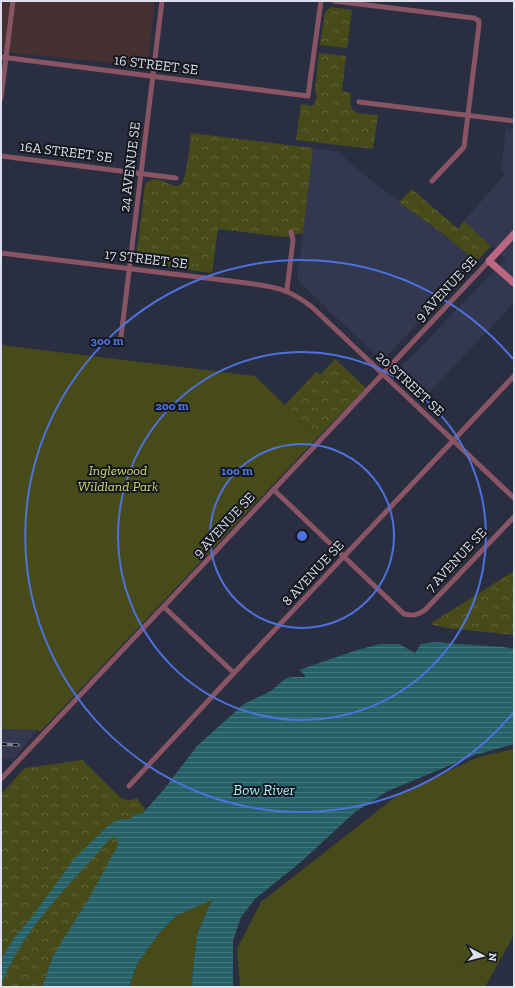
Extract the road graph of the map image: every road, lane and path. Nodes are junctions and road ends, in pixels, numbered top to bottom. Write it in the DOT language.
graph roads {
  1 [pos="13,1"];
  2 [pos="162,1"];
  3 [pos="321,1"];
  4 [pos="334,1"];
  5 [pos="3,58"];
  6 [pos="153,76"];
  7 [pos="1,98"];
  8 [pos="359,102"];
  9 [pos="469,116"];
  10 [pos="514,121"];
  11 [pos="1,156"];
  12 [pos="142,173"];
  13 [pos="176,178"];
  14 [pos="432,181"];
  15 [pos="291,232"];
  16 [pos="514,234"];
  17 [pos="1,253"];
  18 [pos="489,261"];
  19 [pos="129,269"];
  20 [pos="514,283"];
  21 [pos="287,290"];
  22 [pos="121,337"];
  23 [pos="383,375"];
  24 [pos="514,376"];
  25 [pos="453,441"];
  26 [pos="274,490"];
  27 [pos="514,498"];
  28 [pos="514,517"];
  29 [pos="344,557"];
  30 [pos="164,607"];
  31 [pos="234,673"];
  32 [pos="1,779"];
  33 [pos="129,786"];
  1 -- 5 [label="street"];
  2 -- 6 [label="street, 24 AVENUE SE"];
  3 -- 6 [label="street, 16 STREET SE"];
  4 -- 9 [label="street"];
  5 -- 6 [label="street, 16 STREET SE"];
  5 -- 7 [label="street"];
  6 -- 12 [label="street, 24 AVENUE SE"];
  8 -- 9 [label="street"];
  9 -- 10 [label="street"];
  9 -- 14 [label="street"];
  11 -- 12 [label="street, 16A STREET SE"];
  12 -- 13 [label="street, 16A STREET SE"];
  12 -- 19 [label="street, 24 AVENUE SE"];
  15 -- 21 [label="street"];
  16 -- 18 [label="main road, 9 AVENUE SE"];
  17 -- 19 [label="street, 17 STREET SE"];
  18 -- 20 [label="main road"];
  18 -- 23 [label="street, 9 AVENUE SE"];
  19 -- 21 [label="street, 17 STREET SE"];
  19 -- 22 [label="street, 24 AVENUE SE"];
  21 -- 23 [label="street, 20 STREET SE"];
  23 -- 25 [label="street, 20 STREET SE"];
  23 -- 26 [label="street, 9 AVENUE SE"];
  24 -- 25 [label="street, 8 AVENUE SE"];
  25 -- 27 [label="street, 20 STREET SE"];
  25 -- 29 [label="street, 8 AVENUE SE"];
  26 -- 29 [label="street"];
  26 -- 30 [label="street, 9 AVENUE SE"];
  28 -- 29 [label="street, 7 AVENUE SE"];
  29 -- 31 [label="street, 8 AVENUE SE"];
  30 -- 31 [label="street"];
  30 -- 32 [label="street, 9 AVENUE SE"];
  31 -- 33 [label="street, 8 AVENUE SE"];
}
